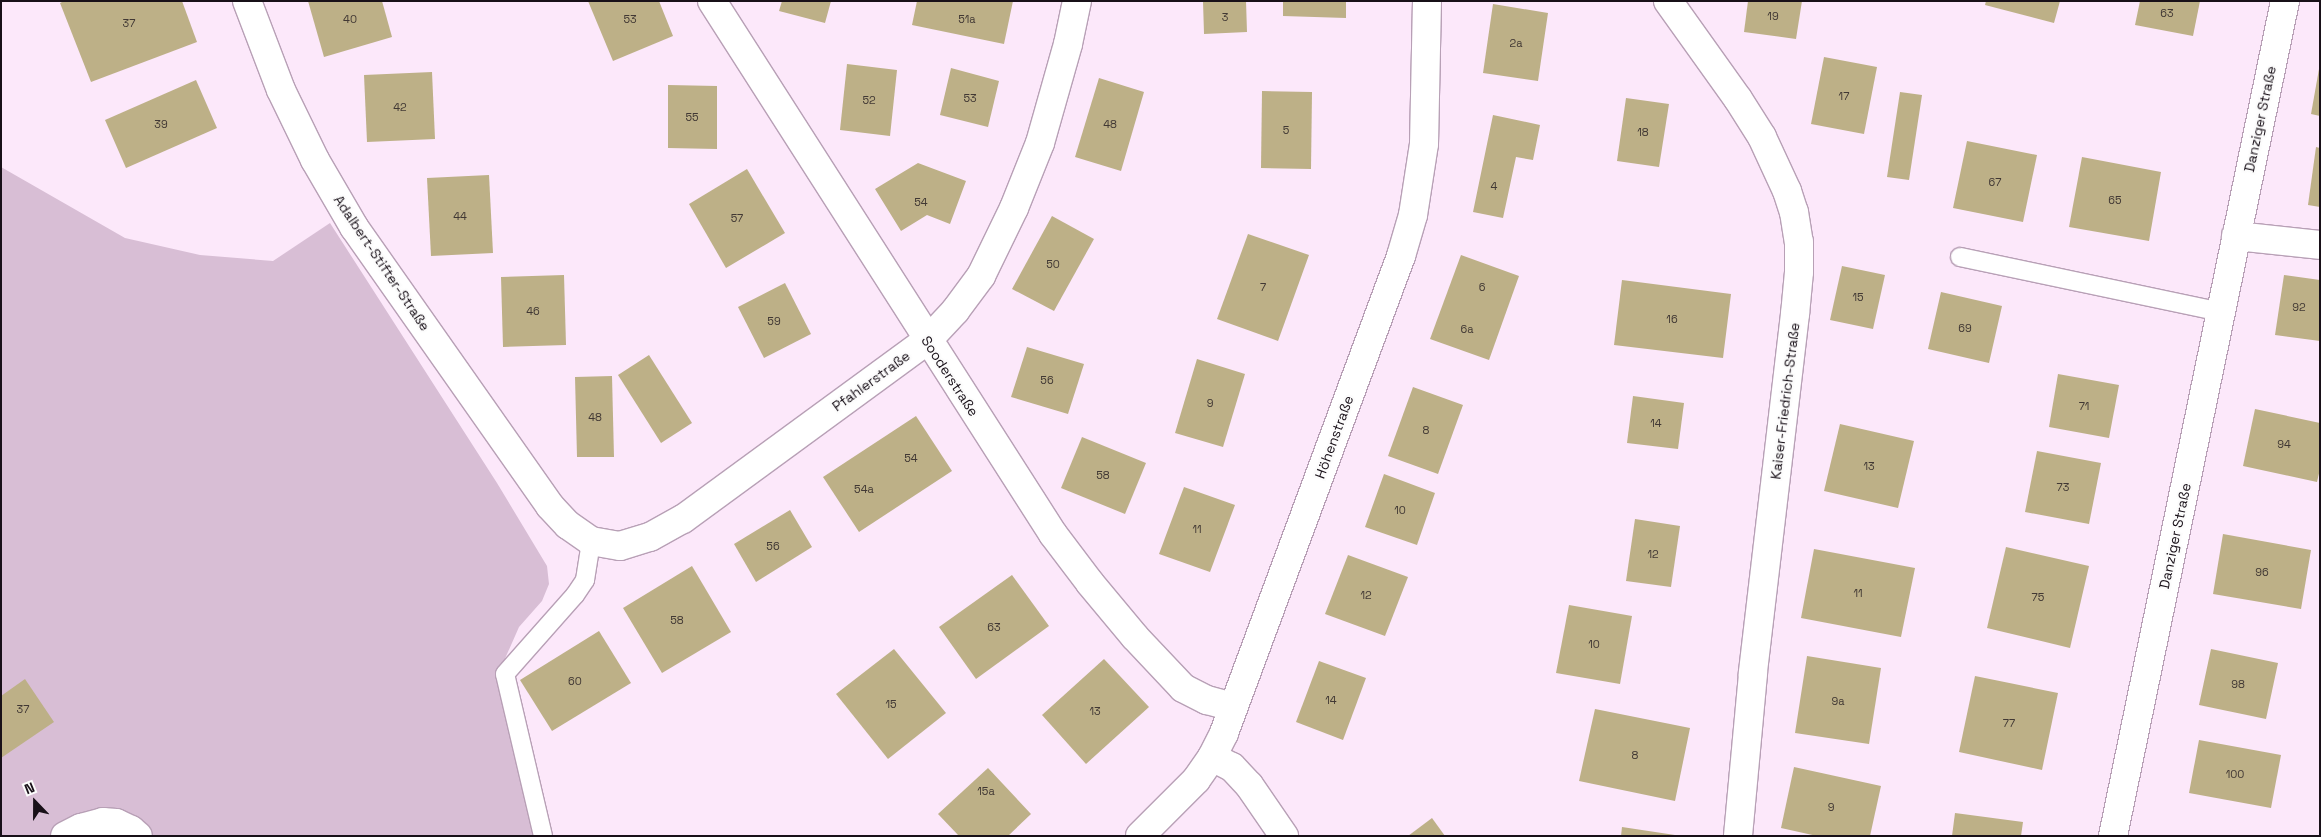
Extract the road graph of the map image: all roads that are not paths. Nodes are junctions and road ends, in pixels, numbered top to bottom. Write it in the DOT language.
graph roads {
  1 [pos="247,1"];
  2 [pos="712,1"];
  3 [pos="1077,1"];
  4 [pos="1427,1"];
  5 [pos="1668,1"];
  6 [pos="2284,1"];
  7 [pos="2236,236"];
  8 [pos="2320,245"];
  9 [pos="1960,257"];
  10 [pos="2221,312"];
  11 [pos="928,340"];
  12 [pos="550,506"];
  13 [pos="592,541"];
  14 [pos="1233,707"];
  15 [pos="1212,757"];
  16 [pos="65,836"];
  17 [pos="138,836"];
  18 [pos="543,836"];
  19 [pos="1140,836"];
  20 [pos="1284,836"];
  21 [pos="1738,836"];
  22 [pos="2113,836"];
  1 -- 12 [label="street, Adalbert-Stifter-Straße"];
  2 -- 11 [label="street, Sooderstraße"];
  3 -- 11 [label="street, Pfahlerstraße"];
  4 -- 14 [label="street, Höhenstraße"];
  5 -- 21 [label="street, Kaiser-Friedrich-Straße"];
  6 -- 7 [label="street, Danziger Straße"];
  7 -- 8 [label="street"];
  7 -- 10 [label="street, Danziger Straße"];
  9 -- 10 [label="lane"];
  10 -- 22 [label="street, Danziger Straße"];
  11 -- 13 [label="street, Pfahlerstraße"];
  11 -- 14 [label="street, Sooderstraße"];
  12 -- 13 [label="street, Pfahlerstraße"];
  13 -- 18 [label="lane"];
  14 -- 15 [label="street, Höhenstraße"];
  15 -- 19 [label="street, Höhenstraße"];
  15 -- 20 [label="street"];
  16 -- 17 [label="street"];
}
